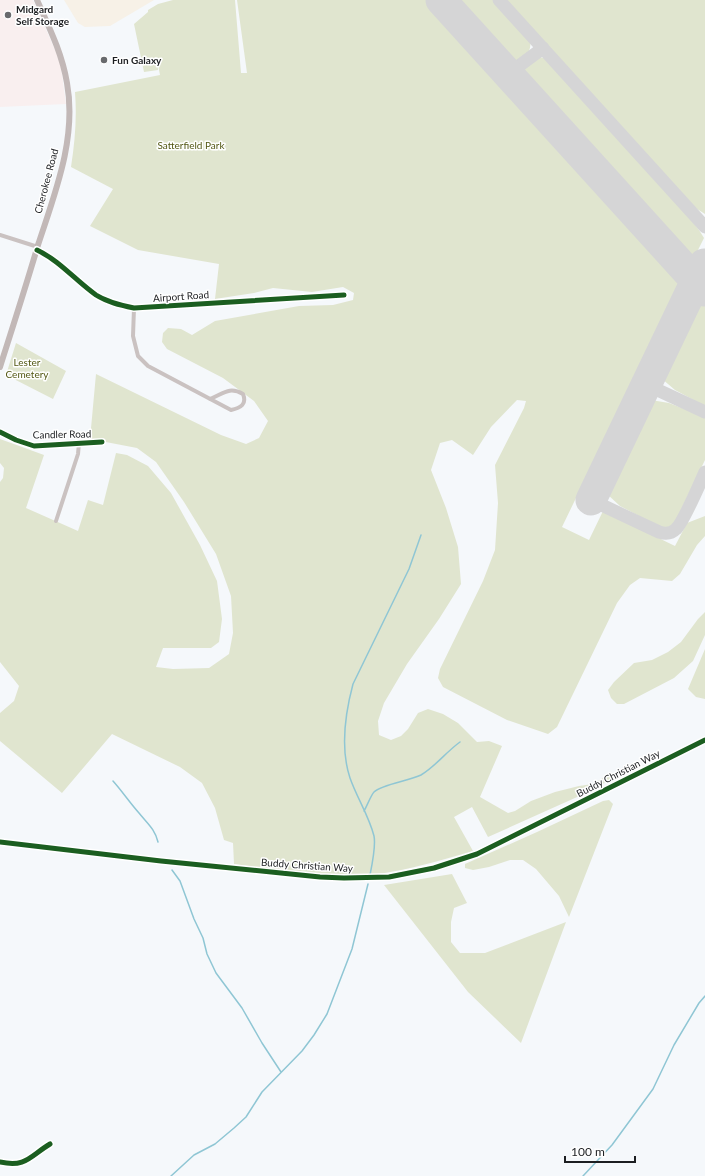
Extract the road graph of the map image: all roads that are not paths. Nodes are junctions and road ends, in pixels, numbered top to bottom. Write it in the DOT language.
graph roads {
  1 [pos="37,0"];
  2 [pos="0,235"];
  3 [pos="37,249"];
  4 [pos="344,295"];
  5 [pos="134,308"];
  6 [pos="0,367"];
  7 [pos="210,399"];
  8 [pos="0,432"];
  9 [pos="102,442"];
  10 [pos="78,443"];
  11 [pos="56,521"];
  12 [pos="705,740"];
  13 [pos="0,842"];
  14 [pos="50,1144"];
  15 [pos="0,1162"];
  1 -- 3 [label="street, Cherokee Road"];
  2 -- 3 [label="street, Airport Road"];
  3 -- 5 [label="street, Airport Road"];
  3 -- 6 [label="street, Cherokee Road"];
  4 -- 5 [label="street, Airport Road"];
  5 -- 7 [label="street"];
  7 -- 7 [label="street"];
  8 -- 10 [label="street, Candler Road"];
  9 -- 10 [label="street, Candler Road"];
  10 -- 11 [label="street"];
  12 -- 13 [label="street, Buddy Christian Way"];
  14 -- 15 [label="street"];
}
